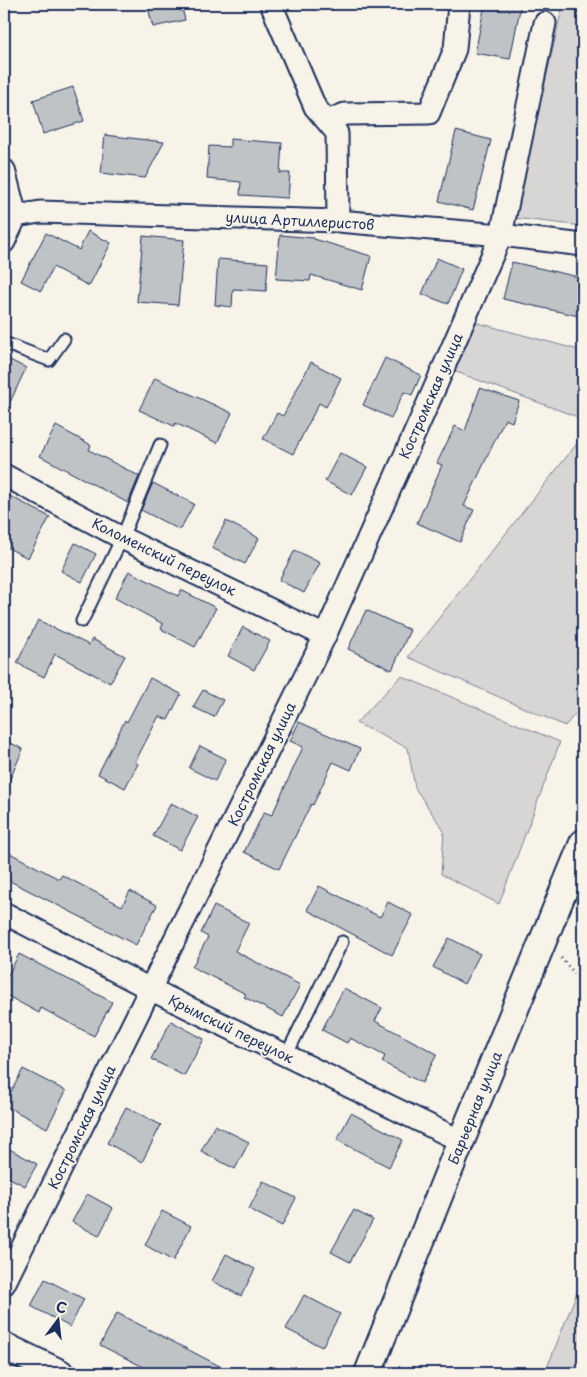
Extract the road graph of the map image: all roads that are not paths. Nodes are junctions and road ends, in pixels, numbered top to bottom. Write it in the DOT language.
graph roads {
  1 [pos="272,4"];
  2 [pos="459,4"];
  3 [pos="545,23"];
  4 [pos="327,121"];
  5 [pos="4,170"];
  6 [pos="16,216"];
  7 [pos="338,221"];
  8 [pos="501,235"];
  9 [pos="4,242"];
  10 [pos="583,245"];
  11 [pos="64,339"];
  12 [pos="4,343"];
  13 [pos="160,445"];
  14 [pos="4,475"];
  15 [pos="122,538"];
  16 [pos="82,621"];
  17 [pos="325,636"];
  18 [pos="583,843"];
  19 [pos="4,913"];
  20 [pos="342,942"];
  21 [pos="150,989"];
  22 [pos="286,1056"];
  23 [pos="461,1141"];
  24 [pos="4,1284"];
  25 [pos="4,1346"];
  26 [pos="60,1373"];
  27 [pos="368,1373"];
  1 -- 4 [label="street"];
  2 -- 4 [label="street"];
  3 -- 8 [label="street, Костромская улица"];
  4 -- 7 [label="street"];
  5 -- 6 [label="street"];
  6 -- 7 [label="street, улица Артиллеристов"];
  6 -- 9 [label="street"];
  7 -- 8 [label="street, улица Артиллеристов"];
  8 -- 10 [label="street, улица Артиллеристов"];
  8 -- 17 [label="street, Костромская улица"];
  11 -- 12 [label="lane"];
  13 -- 15 [label="lane"];
  14 -- 15 [label="street, Коломенский переулок"];
  15 -- 16 [label="lane"];
  15 -- 17 [label="street, Коломенский переулок"];
  17 -- 21 [label="street, Костромская улица"];
  18 -- 23 [label="street, Барьерная улица"];
  19 -- 21 [label="street, Крымский переулок"];
  20 -- 22 [label="lane"];
  21 -- 22 [label="street, Крымский переулок"];
  21 -- 24 [label="street, Костромская улица"];
  22 -- 23 [label="street, Крымский переулок"];
  23 -- 27 [label="street, Барьерная улица"];
  25 -- 26 [label="street"];
}
